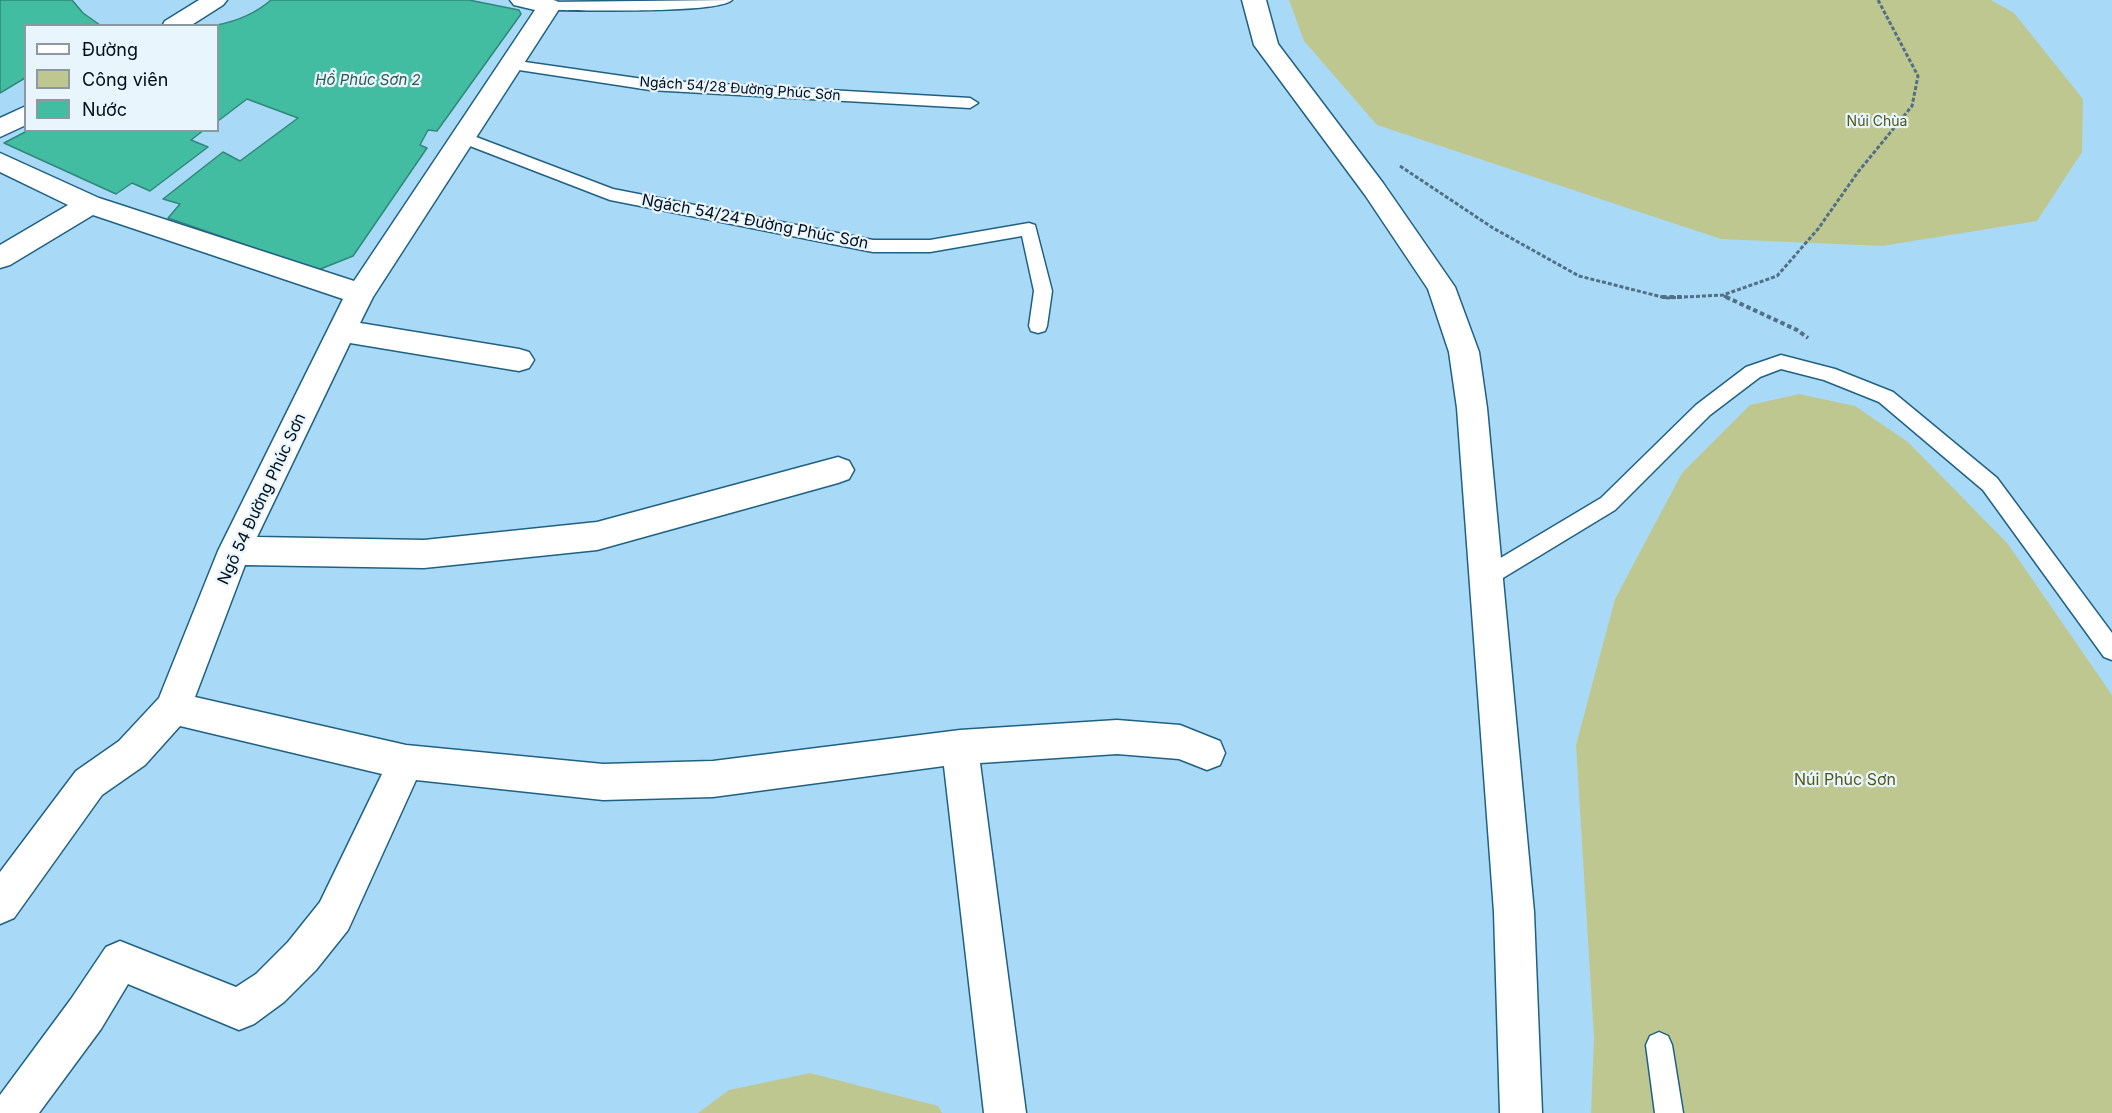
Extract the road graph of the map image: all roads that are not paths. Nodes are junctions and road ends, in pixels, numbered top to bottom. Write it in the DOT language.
graph roads {
  1 [pos="215,0"];
  2 [pos="725,0"];
  3 [pos="1254,0"];
  4 [pos="536,3"];
  5 [pos="176,24"];
  6 [pos="511,65"];
  7 [pos="970,103"];
  8 [pos="24,115"];
  9 [pos="0,129"];
  10 [pos="463,137"];
  11 [pos="0,162"];
  12 [pos="90,204"];
  13 [pos="0,258"];
  14 [pos="360,294"];
  15 [pos="1038,326"];
  16 [pos="342,331"];
  17 [pos="519,360"];
  18 [pos="838,470"];
  19 [pos="234,551"];
  20 [pos="1485,578"];
  21 [pos="2112,650"];
  22 [pos="173,708"];
  23 [pos="960,747"];
  24 [pos="1207,753"];
  25 [pos="406,762"];
  26 [pos="0,904"];
  27 [pos="1659,1045"];
  28 [pos="13,1113"];
  29 [pos="1005,1113"];
  30 [pos="1521,1113"];
  31 [pos="1670,1113"];
  1 -- 5 [label="street"];
  2 -- 4 [label="lane"];
  3 -- 20 [label="street"];
  4 -- 6 [label="street, Ngõ 54 Đường Phúc Sơn"];
  6 -- 7 [label="lane, Ngách 54/28 Đường Phúc Sơn"];
  6 -- 10 [label="street, Ngõ 54 Đường Phúc Sơn"];
  8 -- 9 [label="street"];
  10 -- 14 [label="street, Ngõ 54 Đường Phúc Sơn"];
  10 -- 15 [label="lane, Ngách 54/24 Đường Phúc Sơn"];
  11 -- 12 [label="street"];
  12 -- 13 [label="street"];
  12 -- 14 [label="street"];
  14 -- 16 [label="street, Ngõ 54 Đường Phúc Sơn"];
  16 -- 17 [label="street"];
  16 -- 19 [label="street, Ngõ 54 Đường Phúc Sơn"];
  18 -- 19 [label="street"];
  19 -- 22 [label="street, Ngõ 54 Đường Phúc Sơn"];
  20 -- 21 [label="lane"];
  20 -- 30 [label="street"];
  22 -- 25 [label="street"];
  22 -- 26 [label="street"];
  23 -- 24 [label="street"];
  23 -- 25 [label="street"];
  23 -- 29 [label="street"];
  25 -- 28 [label="street"];
  27 -- 31 [label="lane"];
}
